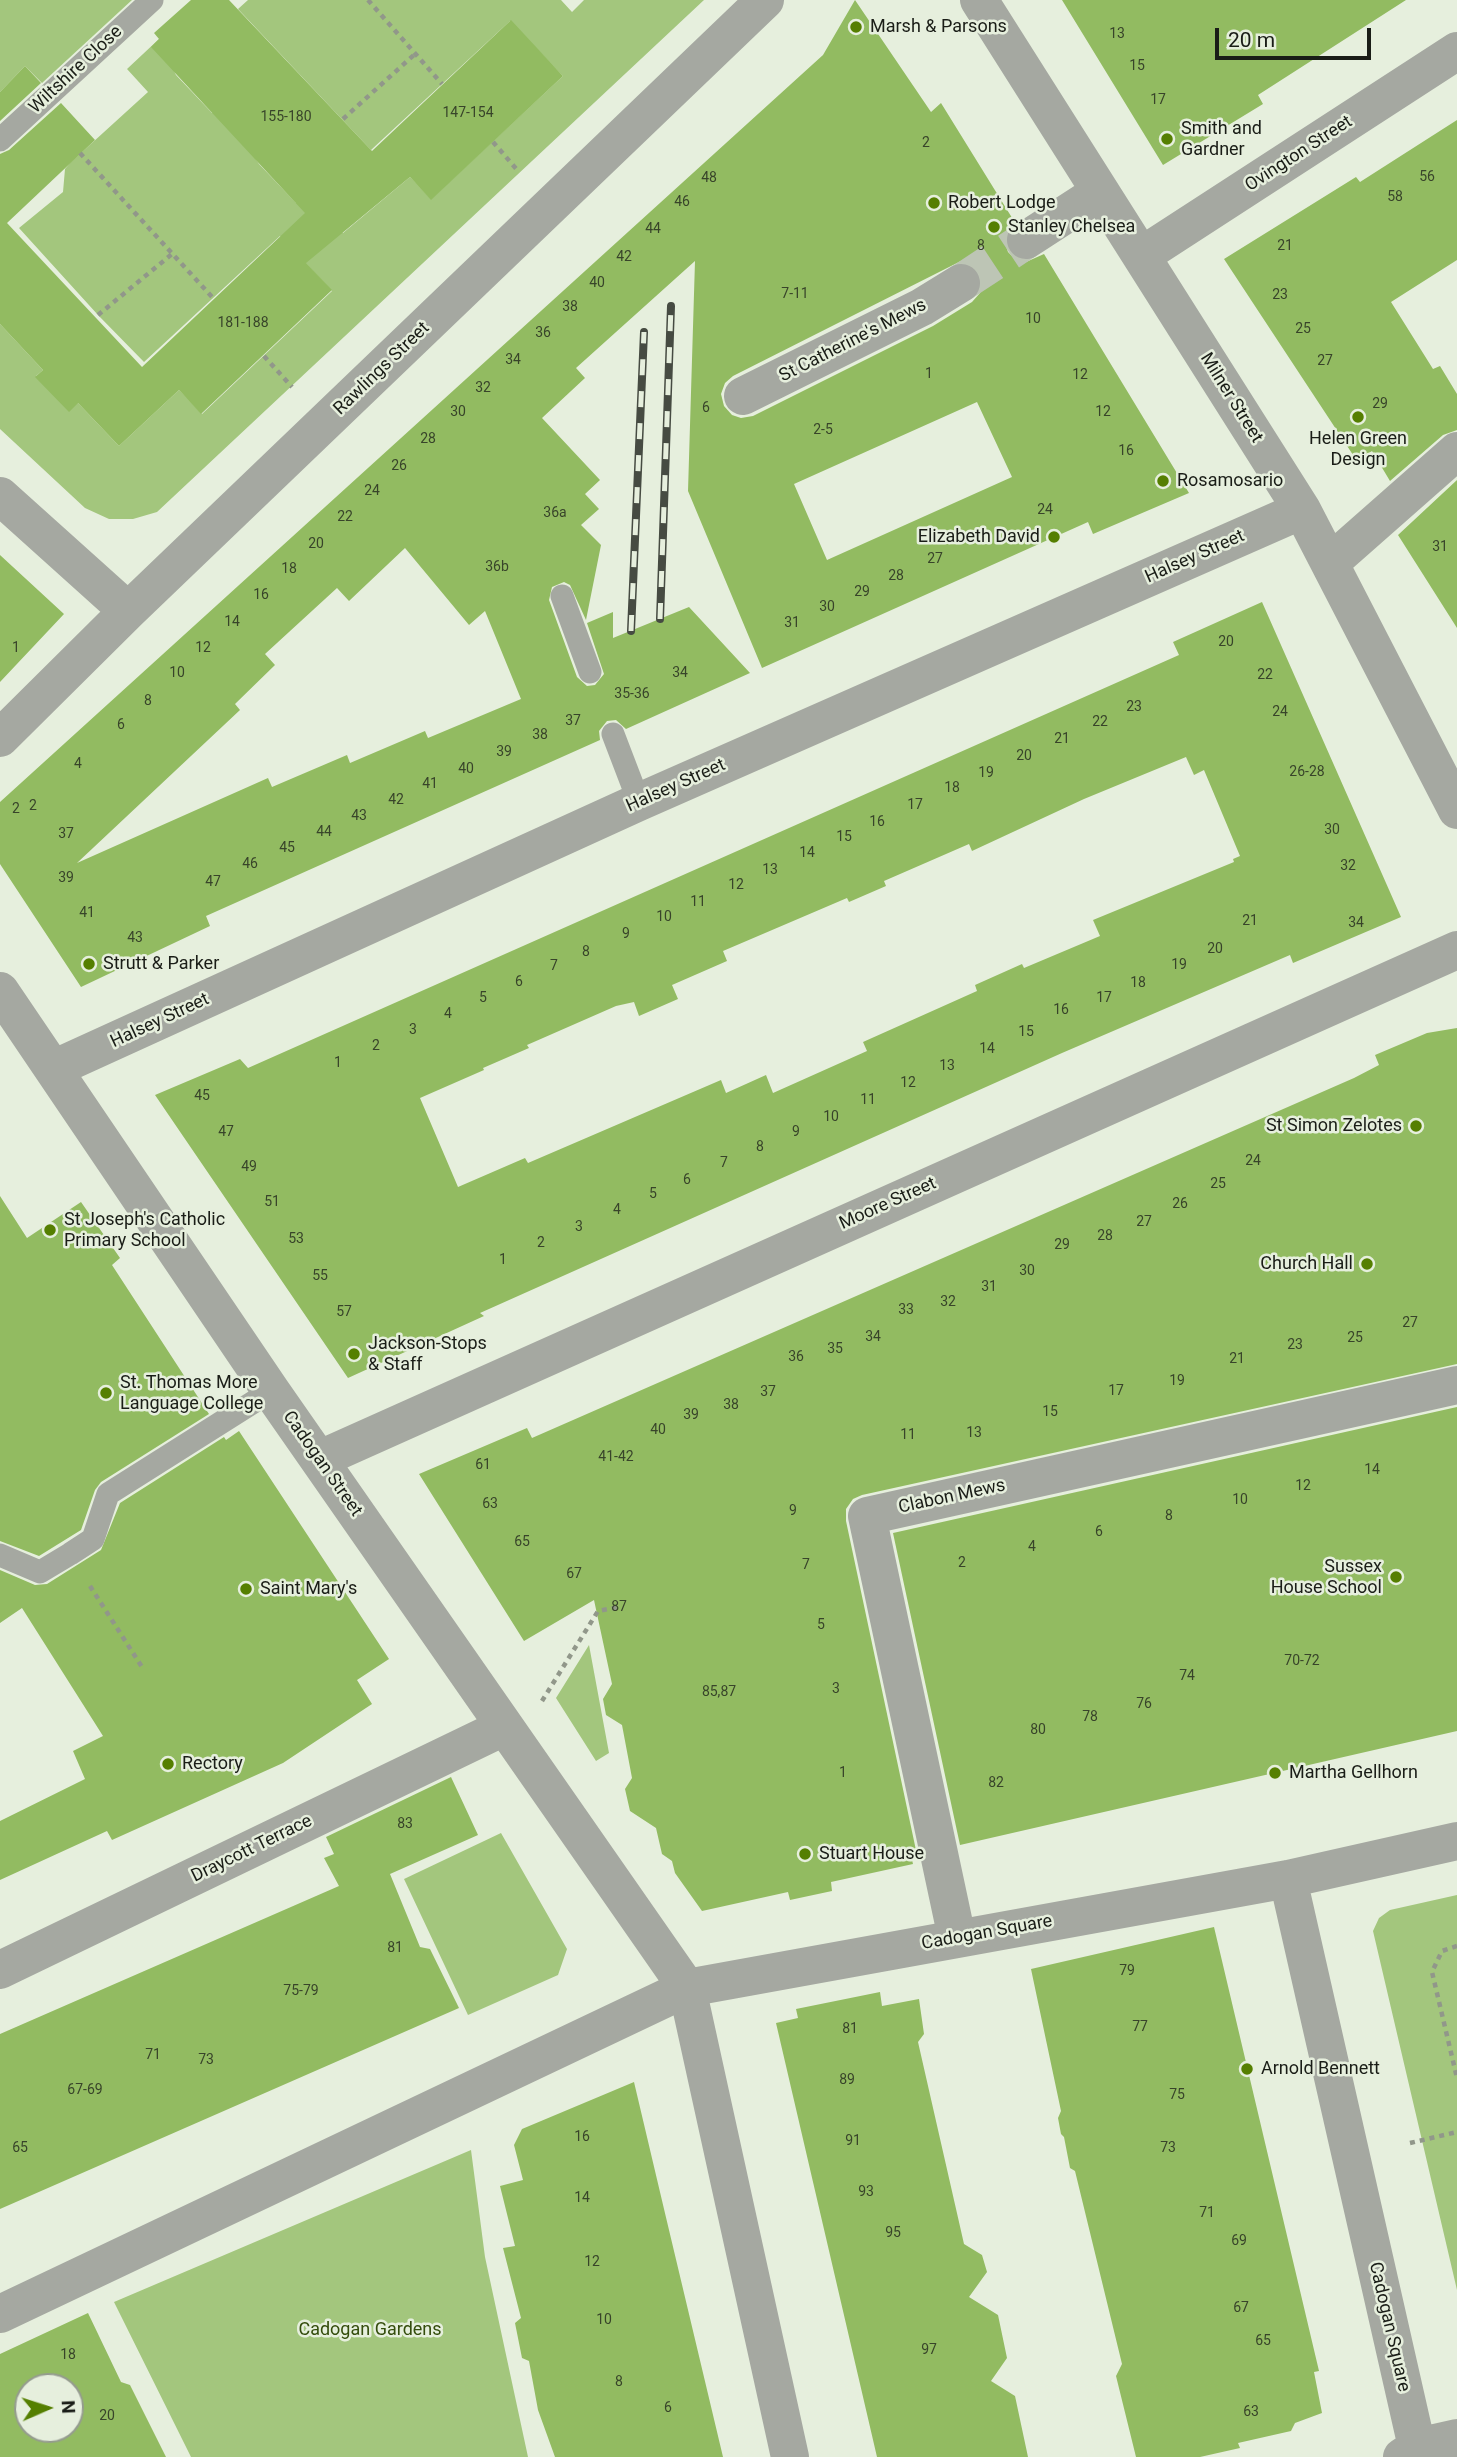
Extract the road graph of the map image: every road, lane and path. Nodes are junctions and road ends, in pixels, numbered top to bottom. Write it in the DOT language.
graph roads {
  1 [pos="152,0"];
  2 [pos="368,0"];
  3 [pos="765,0"];
  4 [pos="979,0"];
  5 [pos="1457,51"];
  6 [pos="415,54"];
  7 [pos="442,84"];
  8 [pos="343,120"];
  9 [pos="0,140"];
  10 [pos="493,142"];
  11 [pos="80,153"];
  12 [pos="519,172"];
  13 [pos="1100,192"];
  14 [pos="1026,240"];
  15 [pos="172,254"];
  16 [pos="1141,256"];
  17 [pos="961,283"];
  18 [pos="213,298"];
  19 [pos="98,315"];
  20 [pos="264,356"];
  21 [pos="292,387"];
  22 [pos="743,396"];
  23 [pos="1457,451"];
  24 [pos="0,496"];
  25 [pos="1302,510"];
  26 [pos="1331,562"];
  27 [pos="562,596"];
  28 [pos="128,611"];
  29 [pos="590,672"];
  30 [pos="613,734"];
  31 [pos="0,738"];
  32 [pos="639,802"];
  33 [pos="1457,810"];
  34 [pos="1457,950"];
  35 [pos="0,991"];
  36 [pos="53,1069"];
  37 [pos="1457,1385"];
  38 [pos="271,1391"];
  39 [pos="320,1459"];
  40 [pos="0,1555"];
  41 [pos="70,1555"];
  42 [pos="619,1607"];
  43 [pos="142,1667"];
  44 [pos="509,1735"];
  45 [pos="1457,1841"];
  46 [pos="1287,1879"];
  47 [pos="957,1938"];
  48 [pos="1457,1946"];
  49 [pos="0,1970"];
  50 [pos="687,1988"];
  51 [pos="1457,2078"];
  52 [pos="1457,2132"];
  53 [pos="1410,2143"];
  54 [pos="0,2314"];
  55 [pos="1457,2438"];
  56 [pos="1410,2452"];
  57 [pos="790,2457"];
  1 -- 9 [label="lane, Wiltshire Close"];
  2 -- 6 [label="path"];
  3 -- 28 [label="street, Rawlings Street"];
  4 -- 13 [label="street, Milner Street"];
  5 -- 16 [label="street, Ovington Street"];
  6 -- 7 [label="path"];
  6 -- 8 [label="path"];
  10 -- 12 [label="path"];
  11 -- 15 [label="path"];
  13 -- 14 [label="street"];
  13 -- 16 [label="street, Milner Street"];
  15 -- 18 [label="path"];
  15 -- 19 [label="path"];
  16 -- 25 [label="street, Milner Street"];
  17 -- 22 [label="street, St Catherine's Mews"];
  20 -- 21 [label="path"];
  23 -- 26 [label="street"];
  24 -- 28 [label="street"];
  25 -- 26 [label="street, Milner Street"];
  25 -- 32 [label="street, Halsey Street"];
  26 -- 33 [label="street, Milner Street"];
  27 -- 29 [label="lane"];
  28 -- 31 [label="street, Rawlings Street"];
  30 -- 32 [label="lane"];
  32 -- 36 [label="street, Halsey Street"];
  34 -- 39 [label="street, Moore Street"];
  35 -- 36 [label="street, Cadogan Street"];
  36 -- 38 [label="street, Cadogan Street"];
  37 -- 47 [label="street, Clabon Mews"];
  38 -- 39 [label="street, Cadogan Street"];
  38 -- 41 [label="lane"];
  39 -- 44 [label="street, Cadogan Street"];
  40 -- 41 [label="lane"];
  41 -- 43 [label="path"];
  42 -- 44 [label="path"];
  44 -- 49 [label="street, Draycott Terrace"];
  44 -- 50 [label="street"];
  45 -- 46 [label="street, Cadogan Square"];
  46 -- 47 [label="street, Cadogan Square"];
  46 -- 56 [label="street, Cadogan Square"];
  47 -- 50 [label="street, Cadogan Square"];
  48 -- 51 [label="path"];
  50 -- 54 [label="street"];
  50 -- 57 [label="street"];
  52 -- 53 [label="path"];
  55 -- 56 [label="street, Cadogan Square"];
}
